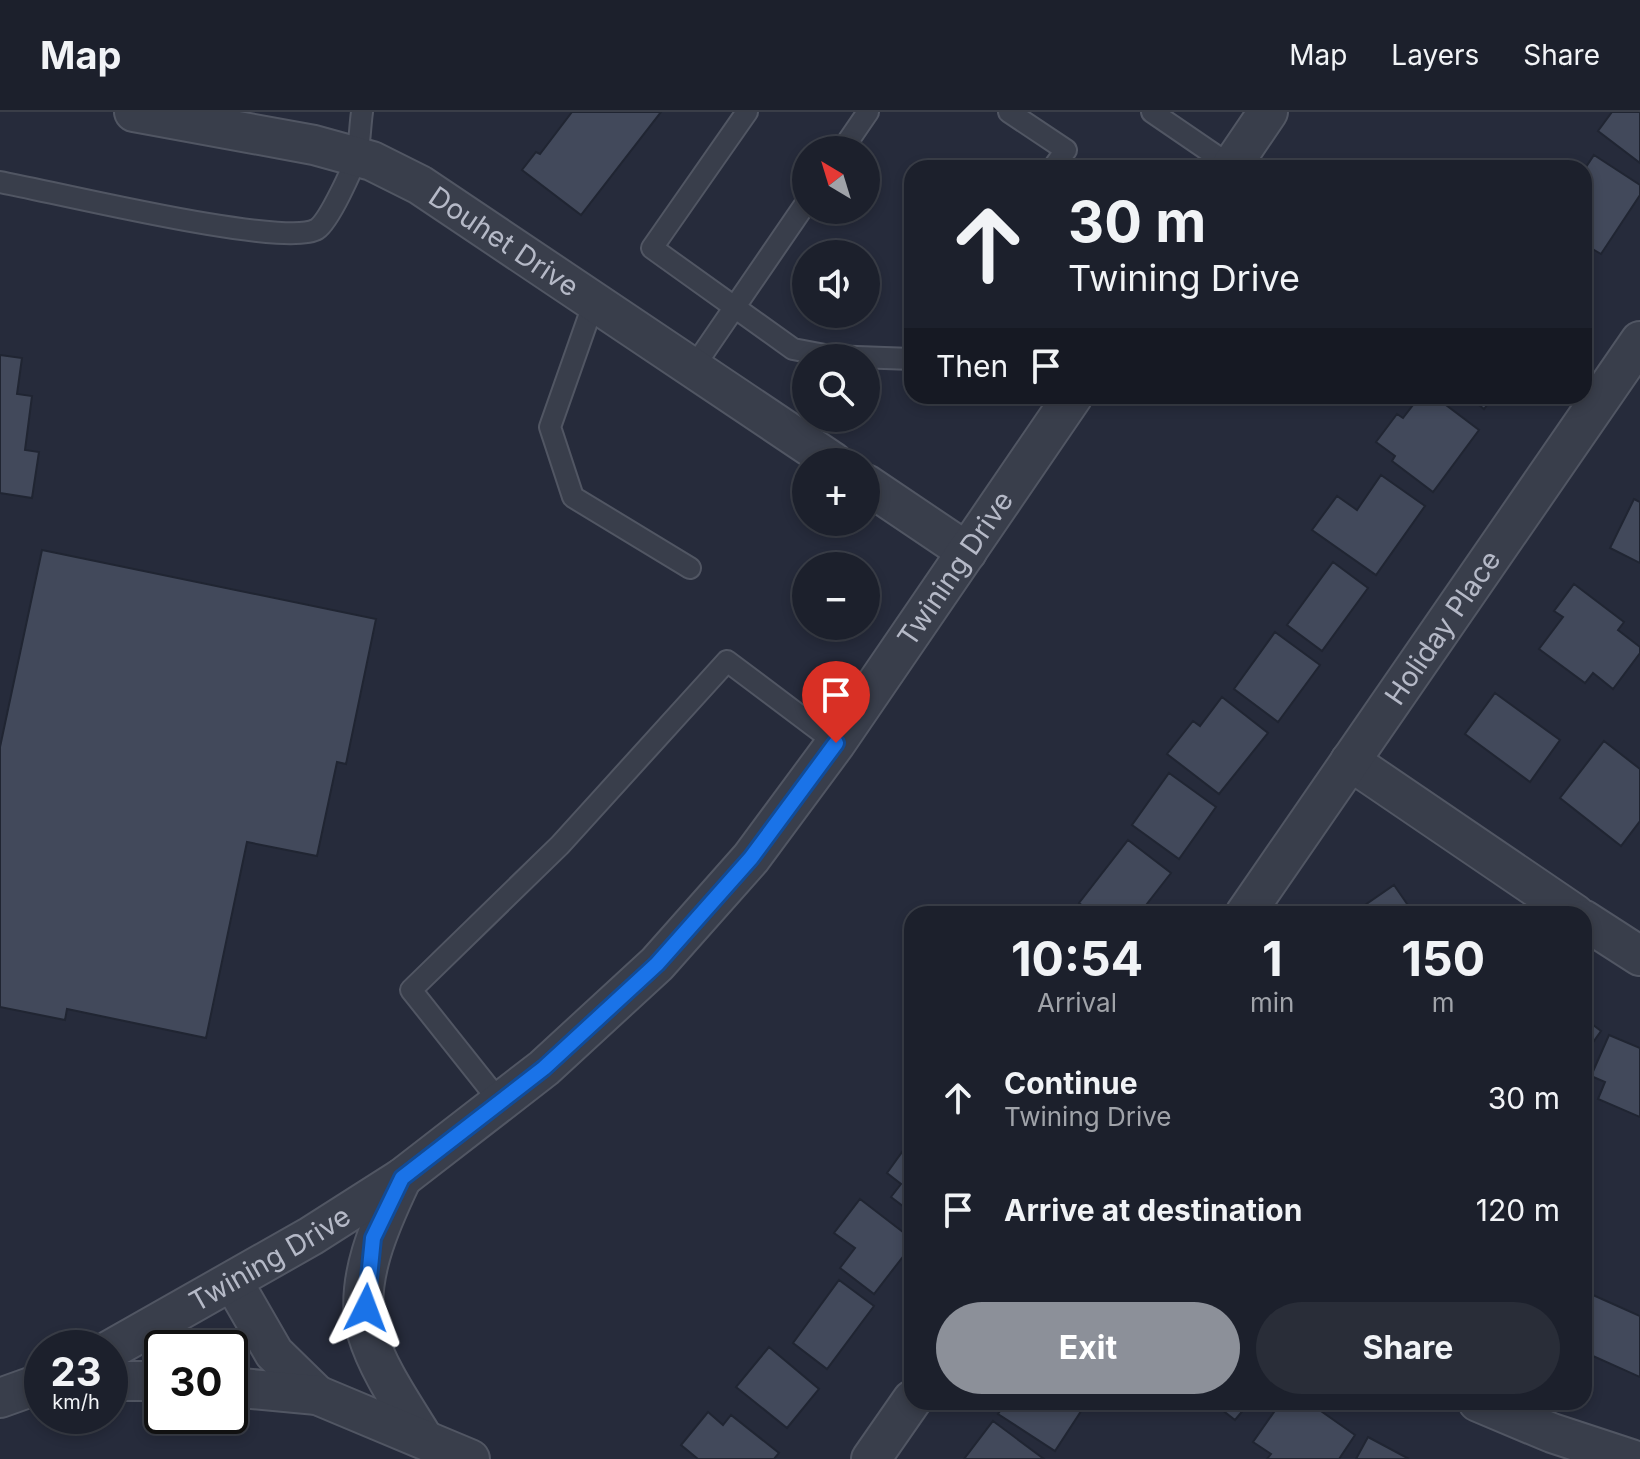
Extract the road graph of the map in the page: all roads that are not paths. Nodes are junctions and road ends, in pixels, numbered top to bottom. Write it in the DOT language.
graph roads {
  1 [pos="134,112"];
  2 [pos="362,112"];
  3 [pos="747,112"];
  4 [pos="868,112"];
  5 [pos="1009,112"];
  6 [pos="1152,112"];
  7 [pos="1268,112"];
  8 [pos="852,136"];
  9 [pos="356,156"];
  10 [pos="1059,160"];
  11 [pos="1220,160"];
  12 [pos="1235,160"];
  13 [pos="0,182"];
  14 [pos="792,223"];
  15 [pos="594,302"];
  16 [pos="734,308"];
  17 [pos="1640,341"];
  18 [pos="904,359"];
  19 [pos="693,368"];
  20 [pos="1629,382"];
  21 [pos="1068,404"];
  22 [pos="812,448"];
  23 [pos="880,493"];
  24 [pos="967,552"];
  25 [pos="690,568"];
  26 [pos="836,743"];
  27 [pos="1350,761"];
  28 [pos="1250,906"];
  29 [pos="1563,906"];
  30 [pos="1592,925"];
  31 [pos="1640,956"];
  32 [pos="500,1102"];
  33 [pos="402,1178"];
  34 [pos="233,1282"];
  35 [pos="128,1340"];
  36 [pos="248,1389"];
  37 [pos="24,1390"];
  38 [pos="317,1395"];
  39 [pos="0,1398"];
  40 [pos="905,1410"];
  41 [pos="1497,1410"];
  42 [pos="423,1438"];
  43 [pos="470,1459"];
  44 [pos="871,1459"];
  45 [pos="1631,1459"];
  1 -- 9 [label="street, Douhet Drive"];
  2 -- 9 [label="lane"];
  3 -- 16 [label="lane"];
  4 -- 8 [label="lane"];
  5 -- 10 [label="lane"];
  6 -- 11 [label="lane"];
  7 -- 12 [label="street"];
  9 -- 13 [label="lane"];
  9 -- 15 [label="street, Douhet Drive"];
  14 -- 16 [label="lane"];
  15 -- 19 [label="street, Douhet Drive"];
  15 -- 25 [label="lane"];
  16 -- 18 [label="lane"];
  16 -- 19 [label="lane"];
  17 -- 20 [label="street, Holiday Place"];
  19 -- 22 [label="street, Douhet Drive"];
  20 -- 27 [label="street, Holiday Place"];
  21 -- 24 [label="street, Twining Drive"];
  23 -- 24 [label="street"];
  24 -- 26 [label="street, Twining Drive"];
  26 -- 32 [label="street, Twining Drive"];
  26 -- 32 [label="lane"];
  27 -- 28 [label="street, Holiday Place"];
  27 -- 29 [label="street"];
  30 -- 31 [label="street"];
  32 -- 33 [label="street, Twining Drive"];
  33 -- 34 [label="street, Twining Drive"];
  33 -- 42 [label="street"];
  34 -- 35 [label="street, Twining Drive"];
  34 -- 38 [label="street"];
  36 -- 38 [label="street"];
  37 -- 39 [label="street"];
  38 -- 42 [label="street"];
  40 -- 44 [label="street"];
  41 -- 45 [label="street"];
  42 -- 43 [label="street"];
}
